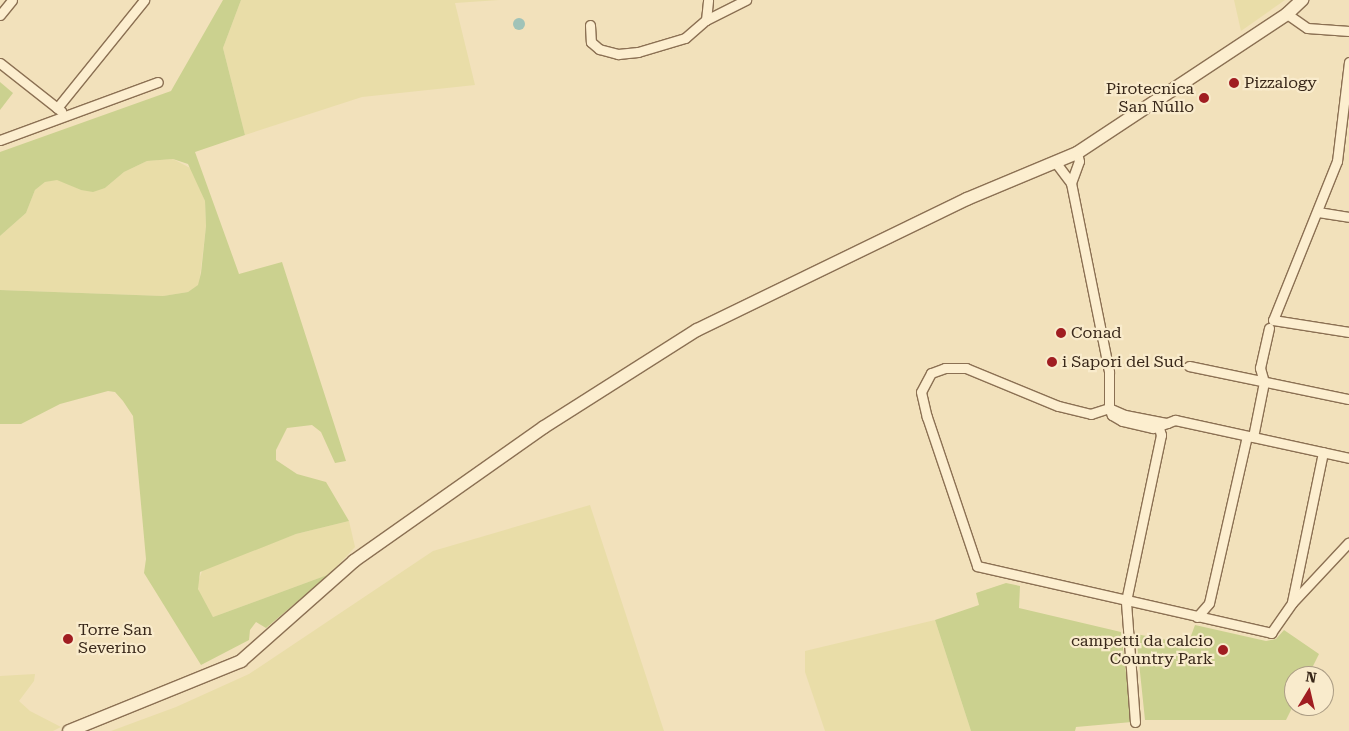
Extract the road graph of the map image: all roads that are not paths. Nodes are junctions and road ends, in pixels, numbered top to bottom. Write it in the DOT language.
graph roads {
  1 [pos="12,0"];
  2 [pos="144,0"];
  3 [pos="708,0"];
  4 [pos="746,0"];
  5 [pos="1302,0"];
  6 [pos="1287,14"];
  7 [pos="0,15"];
  8 [pos="706,20"];
  9 [pos="590,25"];
  10 [pos="1349,31"];
  11 [pos="1349,62"];
  12 [pos="0,63"];
  13 [pos="158,82"];
  14 [pos="57,108"];
  15 [pos="67,116"];
  16 [pos="0,140"];
  17 [pos="1077,153"];
  18 [pos="1056,162"];
  19 [pos="1071,183"];
  20 [pos="1318,212"];
  21 [pos="1349,217"];
  22 [pos="1269,328"];
  23 [pos="1349,332"];
  24 [pos="1189,366"];
  25 [pos="1264,382"];
  26 [pos="1349,399"];
  27 [pos="1108,408"];
  28 [pos="1163,425"];
  29 [pos="1250,436"];
  30 [pos="1324,452"];
  31 [pos="1349,458"];
  32 [pos="1349,542"];
  33 [pos="1126,601"];
  34 [pos="1292,603"];
  35 [pos="1197,617"];
  36 [pos="1135,722"];
  37 [pos="70,731"];
  1 -- 7 [label="street"];
  2 -- 14 [label="street"];
  3 -- 8 [label="street"];
  4 -- 8 [label="street"];
  5 -- 6 [label="street"];
  6 -- 10 [label="street"];
  6 -- 17 [label="street"];
  8 -- 9 [label="street"];
  11 -- 20 [label="street"];
  12 -- 14 [label="street"];
  13 -- 15 [label="street"];
  14 -- 15 [label="street"];
  15 -- 16 [label="street"];
  17 -- 18 [label="street"];
  17 -- 19 [label="street"];
  18 -- 19 [label="street"];
  18 -- 37 [label="street"];
  19 -- 27 [label="street"];
  20 -- 21 [label="street"];
  20 -- 23 [label="street"];
  22 -- 25 [label="street"];
  24 -- 25 [label="street"];
  25 -- 26 [label="street"];
  25 -- 29 [label="street"];
  27 -- 28 [label="street"];
  27 -- 33 [label="street"];
  28 -- 29 [label="street"];
  28 -- 33 [label="street"];
  29 -- 30 [label="street"];
  29 -- 35 [label="street"];
  30 -- 31 [label="street"];
  30 -- 34 [label="street"];
  32 -- 34 [label="street"];
  33 -- 35 [label="street"];
  33 -- 36 [label="street"];
  34 -- 35 [label="street"];
}
